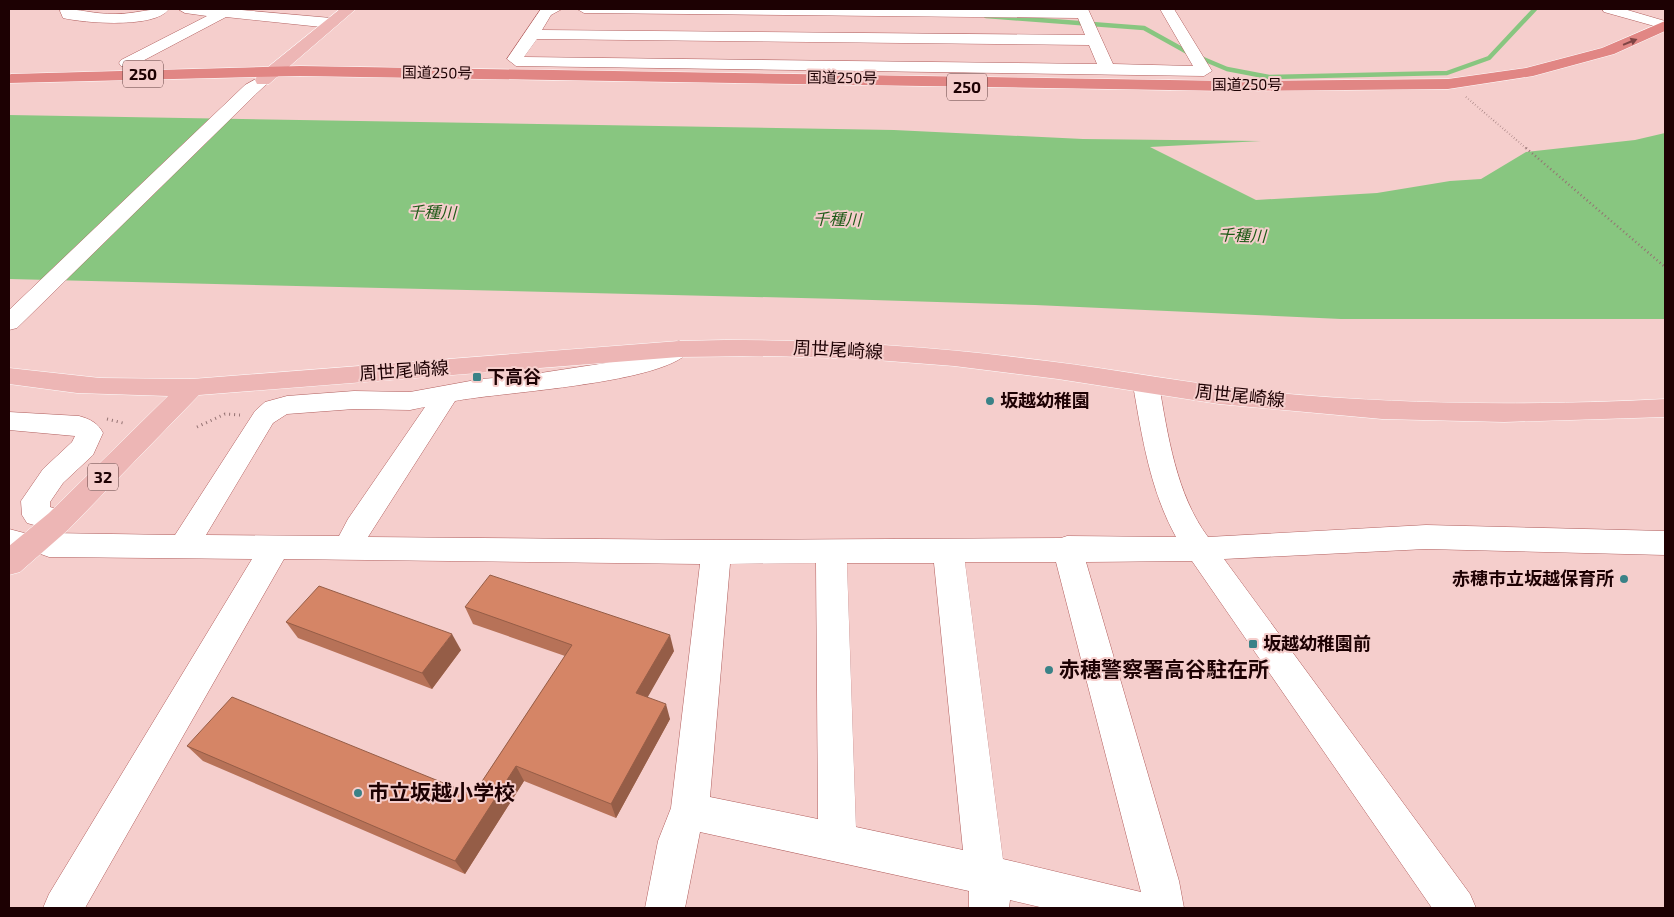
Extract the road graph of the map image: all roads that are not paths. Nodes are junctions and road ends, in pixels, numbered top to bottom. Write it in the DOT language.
graph roads {
  1 [pos="72,9"];
  2 [pos="162,9"];
  3 [pos="185,9"];
  4 [pos="348,9"];
  5 [pos="555,9"];
  6 [pos="584,9"];
  7 [pos="651,9"];
  8 [pos="1167,9"];
  9 [pos="1609,9"];
  10 [pos="1632,9"];
  11 [pos="1640,9"];
  12 [pos="227,11"];
  13 [pos="1082,11"];
  14 [pos="863,12"];
  15 [pos="331,23"];
  16 [pos="1665,29"];
  17 [pos="532,34"];
  18 [pos="638,36"];
  19 [pos="862,37"];
  20 [pos="1094,40"];
  21 [pos="127,63"];
  22 [pos="627,64"];
  23 [pos="861,66"];
  24 [pos="1107,69"];
  25 [pos="10,79"];
  26 [pos="262,80"];
  27 [pos="9,322"];
  28 [pos="679,350"];
  29 [pos="342,375"];
  30 [pos="9,376"];
  31 [pos="1146,385"];
  32 [pos="192,388"];
  33 [pos="442,395"];
  34 [pos="1665,408"];
  35 [pos="9,421"];
  36 [pos="54,533"];
  37 [pos="1665,543"];
  38 [pos="182,548"];
  39 [pos="348,548"];
  40 [pos="1067,548"];
  41 [pos="11,549"];
  42 [pos="274,549"];
  43 [pos="1199,549"];
  44 [pos="948,550"];
  45 [pos="831,551"];
  46 [pos="716,552"];
  47 [pos="690,808"];
  48 [pos="834,841"];
  49 [pos="988,892"];
  50 [pos="63,908"];
  51 [pos="665,908"];
  52 [pos="1131,908"];
  53 [pos="1164,908"];
  54 [pos="1456,908"];
  1 -- 2 [label="street"];
  3 -- 12 [label="street"];
  4 -- 15 [label="main road"];
  5 -- 17 [label="street"];
  6 -- 7 [label="street"];
  7 -- 14 [label="street"];
  7 -- 18 [label="street"];
  8 -- 24 [label="street"];
  9 -- 16 [label="street"];
  10 -- 11 [label="street"];
  12 -- 15 [label="street"];
  12 -- 21 [label="street"];
  13 -- 14 [label="street"];
  13 -- 20 [label="street"];
  14 -- 19 [label="street"];
  15 -- 26 [label="main road"];
  16 -- 26 [label="highway, 国道250号 / 250"];
  17 -- 18 [label="street"];
  17 -- 22 [label="street"];
  18 -- 19 [label="street"];
  18 -- 22 [label="street"];
  19 -- 20 [label="street"];
  19 -- 23 [label="street"];
  20 -- 24 [label="street"];
  22 -- 23 [label="street"];
  23 -- 24 [label="street"];
  25 -- 26 [label="highway, 国道250号 / 250"];
  26 -- 27 [label="street"];
  28 -- 29 [label="main road, 周世尾崎線"];
  28 -- 31 [label="main road, 周世尾崎線"];
  28 -- 33 [label="street"];
  29 -- 32 [label="main road, 周世尾崎線"];
  29 -- 33 [label="street"];
  30 -- 32 [label="main road, 周世尾崎線"];
  31 -- 34 [label="main road, 周世尾崎線"];
  31 -- 43 [label="street"];
  32 -- 36 [label="main road, 32"];
  33 -- 38 [label="street"];
  33 -- 39 [label="street"];
  35 -- 36 [label="street"];
  36 -- 38 [label="street"];
  36 -- 41 [label="main road, 32"];
  37 -- 43 [label="street"];
  38 -- 42 [label="street"];
  39 -- 42 [label="street"];
  39 -- 46 [label="street"];
  40 -- 43 [label="street"];
  40 -- 44 [label="street"];
  40 -- 53 [label="street"];
  42 -- 50 [label="street"];
  43 -- 54 [label="street"];
  44 -- 45 [label="street"];
  44 -- 49 [label="street"];
  45 -- 46 [label="street"];
  45 -- 48 [label="street"];
  46 -- 47 [label="street"];
  47 -- 48 [label="street"];
  47 -- 51 [label="street"];
  48 -- 49 [label="street"];
  49 -- 52 [label="street"];
}
